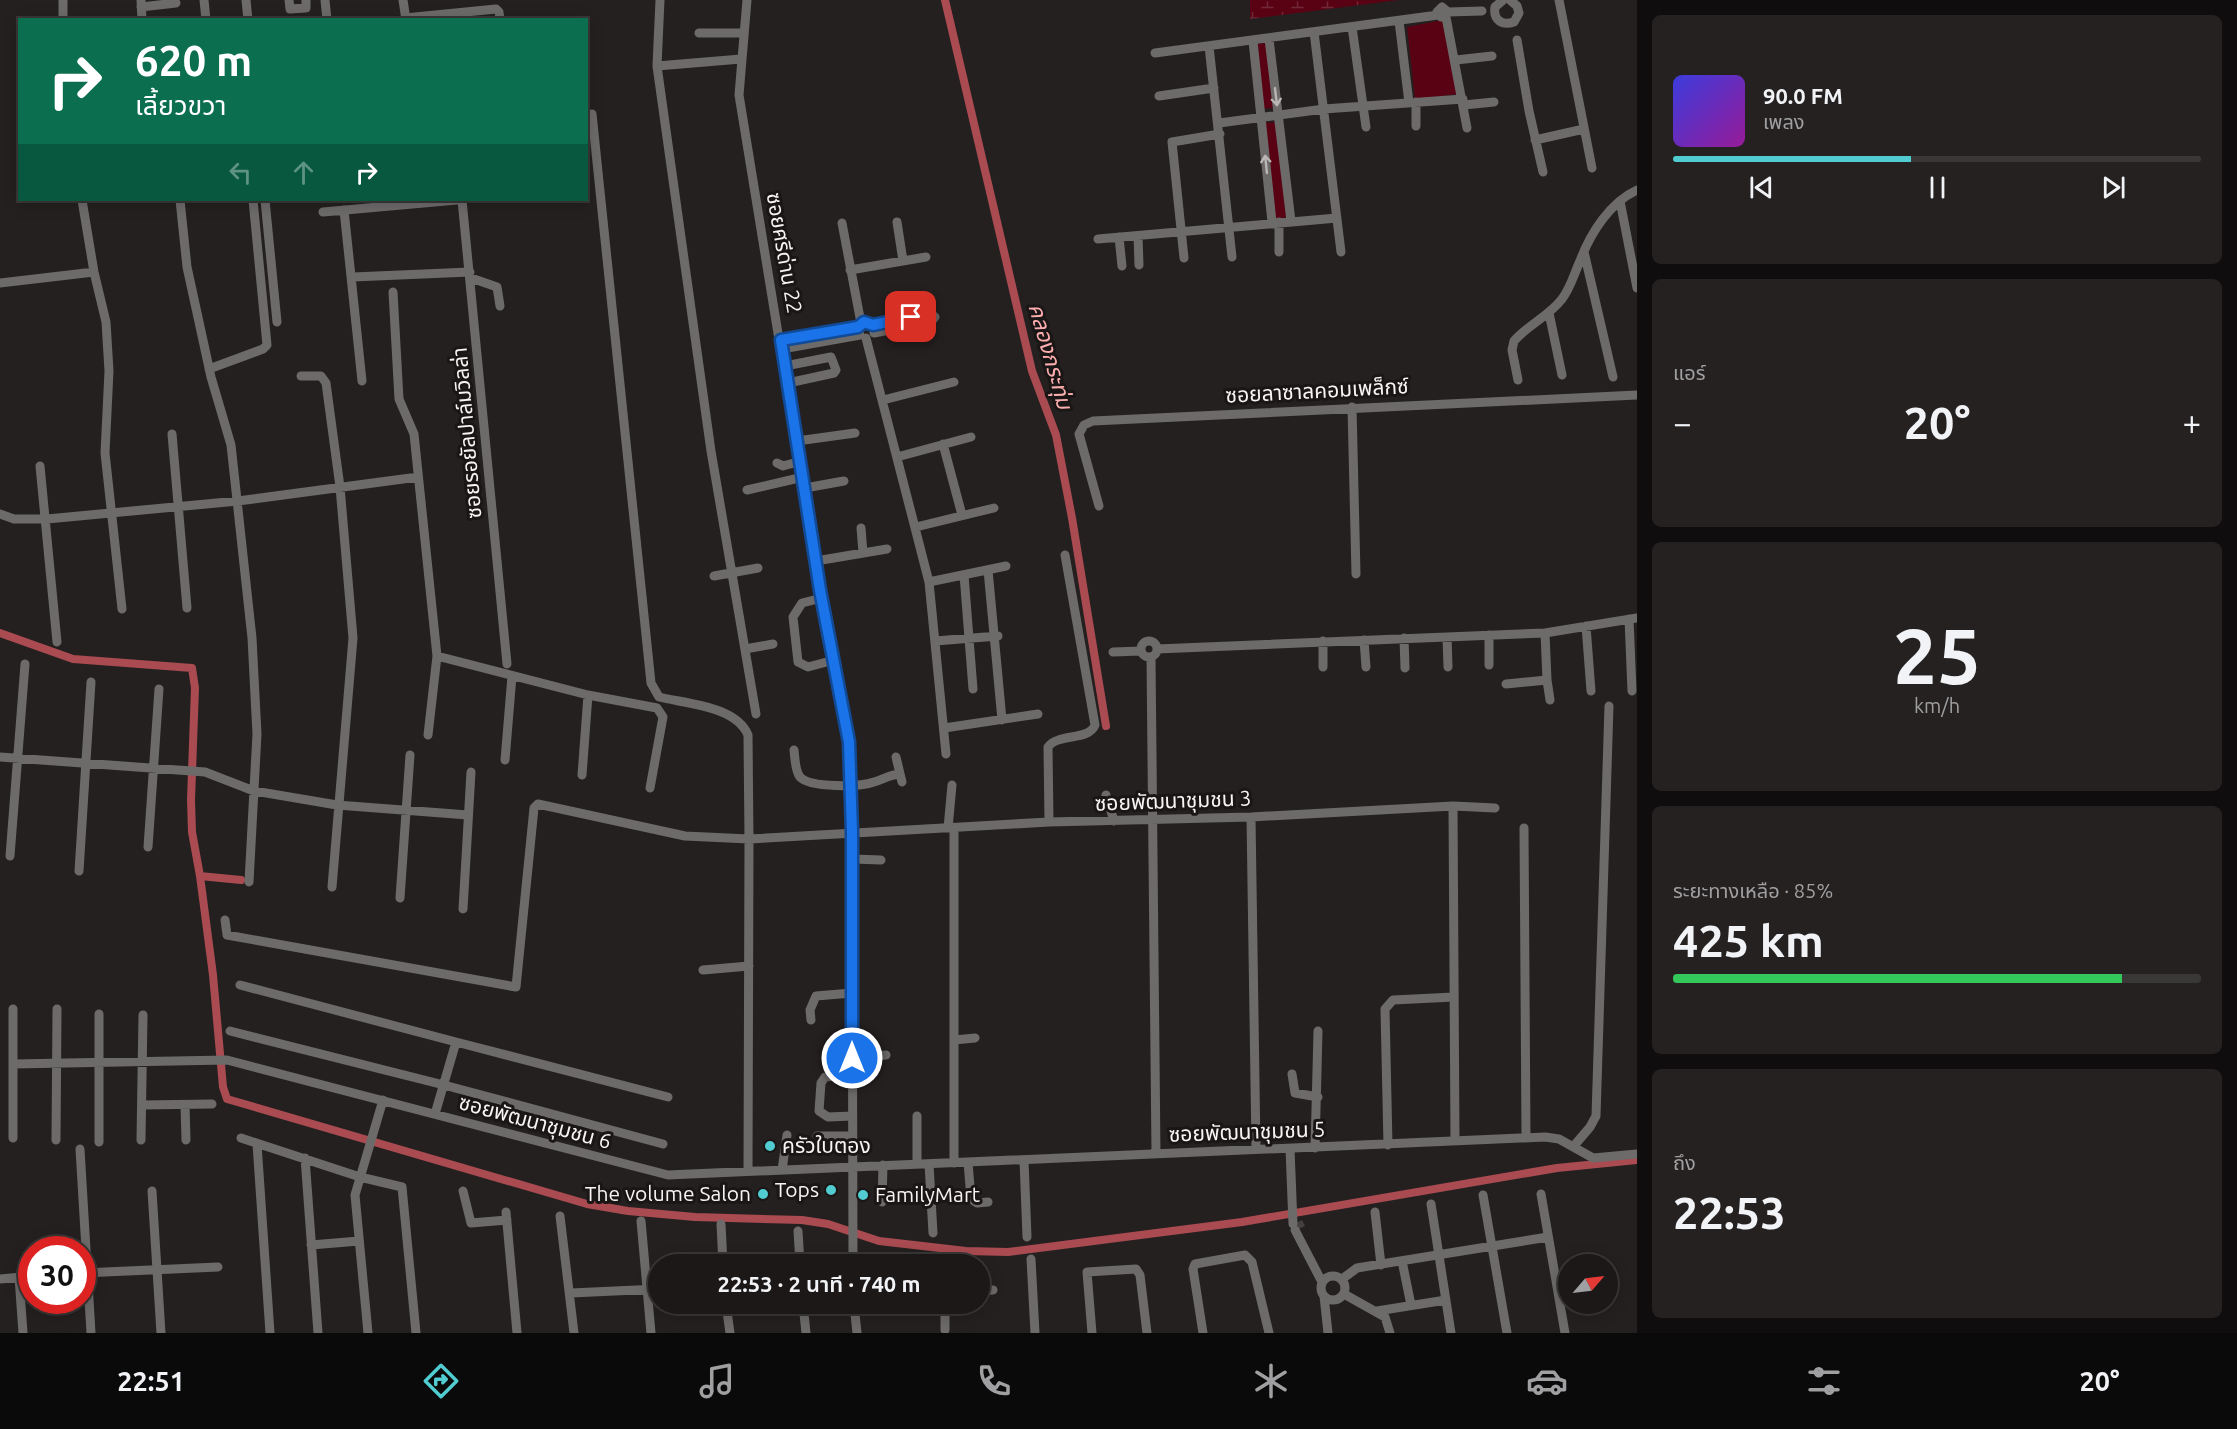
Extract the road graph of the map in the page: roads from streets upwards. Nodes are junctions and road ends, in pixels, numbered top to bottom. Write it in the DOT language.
graph roads {
  1 [pos="63,0"];
  2 [pos="204,0"];
  3 [pos="246,0"];
  4 [pos="289,0"];
  5 [pos="306,0"];
  6 [pos="325,0"];
  7 [pos="403,0"];
  8 [pos="660,0"];
  9 [pos="747,0"];
  10 [pos="1503,0"];
  11 [pos="1526,0"];
  12 [pos="1559,0"];
  13 [pos="141,3"];
  14 [pos="176,3"];
  15 [pos="1514,3"];
  16 [pos="1444,10"];
  17 [pos="1482,11"];
  18 [pos="63,18"];
  19 [pos="142,18"];
  20 [pos="206,18"];
  21 [pos="248,18"];
  22 [pos="327,18"];
  23 [pos="405,18"];
  24 [pos="414,18"];
  25 [pos="500,18"];
  26 [pos="1399,21"];
  27 [pos="1352,27"];
  28 [pos="1314,32"];
  29 [pos="699,33"];
  30 [pos="744,33"];
  31 [pos="1269,39"];
  32 [pos="1517,40"];
  33 [pos="1253,41"];
  34 [pos="1209,46"];
  35 [pos="1155,53"];
  36 [pos="1492,56"];
  37 [pos="741,59"];
  38 [pos="1456,60"];
  39 [pos="657,66"];
  40 [pos="1214,88"];
  41 [pos="1159,96"];
  42 [pos="1463,102"];
  43 [pos="1494,102"];
  44 [pos="1412,103"];
  45 [pos="1363,106"];
  46 [pos="1324,109"];
  47 [pos="592,114"];
  48 [pos="1278,117"];
  49 [pos="1261,119"];
  50 [pos="1219,123"];
  51 [pos="1416,126"];
  52 [pos="1366,127"];
  53 [pos="1467,128"];
  54 [pos="1584,129"];
  55 [pos="1220,134"];
  56 [pos="1535,140"];
  57 [pos="1592,168"];
  58 [pos="1543,172"];
  59 [pos="1637,190"];
  60 [pos="82,201"];
  61 [pos="180,201"];
  62 [pos="253,201"];
  63 [pos="265,201"];
  64 [pos="436,201"];
  65 [pos="460,201"];
  66 [pos="1620,201"];
  67 [pos="388,203"];
  68 [pos="344,210"];
  69 [pos="323,212"];
  70 [pos="1337,218"];
  71 [pos="1291,221"];
  72 [pos="842,222"];
  73 [pos="897,222"];
  74 [pos="1275,222"];
  75 [pos="1230,225"];
  76 [pos="1182,231"];
  77 [pos="1138,236"];
  78 [pos="1119,237"];
  79 [pos="1098,239"];
  80 [pos="1279,252"];
  81 [pos="1341,252"];
  82 [pos="1584,252"];
  83 [pos="926,257"];
  84 [pos="1232,257"];
  85 [pos="1184,258"];
  86 [pos="903,261"];
  87 [pos="1139,265"];
  88 [pos="1122,266"];
  89 [pos="850,270"];
  90 [pos="94,272"];
  91 [pos="470,275"];
  92 [pos="352,277"];
  93 [pos="0,283"];
  94 [pos="1637,288"];
  95 [pos="393,292"];
  96 [pos="500,306"];
  97 [pos="1549,314"];
  98 [pos="277,322"];
  99 [pos="866,330"];
  100 [pos="781,344"];
  101 [pos="785,366"];
  102 [pos="209,369"];
  103 [pos="1562,375"];
  104 [pos="300,376"];
  105 [pos="1613,377"];
  106 [pos="1518,380"];
  107 [pos="362,381"];
  108 [pos="954,382"];
  109 [pos="788,383"];
  110 [pos="1637,395"];
  111 [pos="883,400"];
  112 [pos="1352,407"];
  113 [pos="855,433"];
  114 [pos="172,434"];
  115 [pos="971,437"];
  116 [pos="797,441"];
  117 [pos="943,444"];
  118 [pos="897,457"];
  119 [pos="801,462"];
  120 [pos="777,463"];
  121 [pos="40,466"];
  122 [pos="418,477"];
  123 [pos="803,477"];
  124 [pos="844,481"];
  125 [pos="340,487"];
  126 [pos="805,488"];
  127 [pos="747,490"];
  128 [pos="238,501"];
  129 [pos="179,506"];
  130 [pos="1099,506"];
  131 [pos="994,508"];
  132 [pos="111,513"];
  133 [pos="0,514"];
  134 [pos="962,515"];
  135 [pos="47,519"];
  136 [pos="916,527"];
  137 [pos="861,528"];
  138 [pos="886,549"];
  139 [pos="863,553"];
  140 [pos="1065,555"];
  141 [pos="816,561"];
  142 [pos="1006,566"];
  143 [pos="758,568"];
  144 [pos="988,570"];
  145 [pos="732,573"];
  146 [pos="1356,573"];
  147 [pos="964,575"];
  148 [pos="714,576"];
  149 [pos="929,582"];
  150 [pos="822,598"];
  151 [pos="187,608"];
  152 [pos="122,609"];
  153 [pos="1633,618"];
  154 [pos="1586,626"];
  155 [pos="1545,633"];
  156 [pos="1489,635"];
  157 [pos="995,637"];
  158 [pos="1447,637"];
  159 [pos="1404,638"];
  160 [pos="969,639"];
  161 [pos="1364,640"];
  162 [pos="935,641"];
  163 [pos="1323,641"];
  164 [pos="57,642"];
  165 [pos="773,644"];
  166 [pos="745,649"];
  167 [pos="1141,651"];
  168 [pos="1113,652"];
  169 [pos="1154,653"];
  170 [pos="436,656"];
  171 [pos="834,660"];
  172 [pos="25,664"];
  173 [pos="507,664"];
  174 [pos="1489,665"];
  175 [pos="1323,667"];
  176 [pos="1366,667"];
  177 [pos="1448,667"];
  178 [pos="1405,668"];
  179 [pos="512,676"];
  180 [pos="1547,680"];
  181 [pos="91,682"];
  182 [pos="1506,684"];
  183 [pos="159,689"];
  184 [pos="973,689"];
  185 [pos="1632,691"];
  186 [pos="1591,692"];
  187 [pos="588,696"];
  188 [pos="1550,700"];
  189 [pos="1609,706"];
  190 [pos="756,714"];
  191 [pos="1038,714"];
  192 [pos="1002,720"];
  193 [pos="944,728"];
  194 [pos="428,735"];
  195 [pos="794,750"];
  196 [pos="946,754"];
  197 [pos="410,755"];
  198 [pos="896,757"];
  199 [pos="0,758"];
  200 [pos="505,760"];
  201 [pos="19,761"];
  202 [pos="86,765"];
  203 [pos="153,769"];
  204 [pos="471,772"];
  205 [pos="582,775"];
  206 [pos="851,784"];
  207 [pos="952,785"];
  208 [pos="650,788"];
  209 [pos="254,791"];
  210 [pos="1106,795"];
  211 [pos="337,805"];
  212 [pos="1453,806"];
  213 [pos="405,808"];
  214 [pos="1495,808"];
  215 [pos="468,815"];
  216 [pos="1251,817"];
  217 [pos="1153,819"];
  218 [pos="1114,821"];
  219 [pos="1050,822"];
  220 [pos="951,828"];
  221 [pos="1524,828"];
  222 [pos="852,832"];
  223 [pos="749,839"];
  224 [pos="148,847"];
  225 [pos="10,856"];
  226 [pos="852,859"];
  227 [pos="881,860"];
  228 [pos="79,870"];
  229 [pos="249,882"];
  230 [pos="332,887"];
  231 [pos="400,898"];
  232 [pos="463,909"];
  233 [pos="225,920"];
  234 [pos="749,966"];
  235 [pos="703,970"];
  236 [pos="240,985"];
  237 [pos="852,993"];
  238 [pos="1454,996"];
  239 [pos="13,1009"];
  240 [pos="57,1009"];
  241 [pos="99,1014"];
  242 [pos="143,1015"];
  243 [pos="811,1020"];
  244 [pos="1318,1030"];
  245 [pos="230,1031"];
  246 [pos="975,1038"];
  247 [pos="954,1040"];
  248 [pos="456,1042"];
  249 [pos="886,1055"];
  250 [pos="852,1058"];
  251 [pos="100,1062"];
  252 [pos="142,1062"];
  253 [pos="57,1063"];
  254 [pos="13,1064"];
  255 [pos="1292,1074"];
  256 [pos="852,1075"];
  257 [pos="444,1084"];
  258 [pos="668,1097"];
  259 [pos="1318,1097"];
  260 [pos="383,1101"];
  261 [pos="212,1104"];
  262 [pos="142,1105"];
  263 [pos="185,1105"];
  264 [pos="435,1114"];
  265 [pos="852,1116"];
  266 [pos="917,1116"];
  267 [pos="788,1136"];
  268 [pos="817,1136"];
  269 [pos="852,1136"];
  270 [pos="14,1138"];
  271 [pos="242,1138"];
  272 [pos="1526,1138"];
  273 [pos="56,1140"];
  274 [pos="141,1140"];
  275 [pos="186,1140"];
  276 [pos="1455,1141"];
  277 [pos="99,1142"];
  278 [pos="257,1144"];
  279 [pos="663,1144"];
  280 [pos="1388,1145"];
  281 [pos="1573,1147"];
  282 [pos="1315,1148"];
  283 [pos="80,1149"];
  284 [pos="1256,1149"];
  285 [pos="1290,1149"];
  286 [pos="1156,1154"];
  287 [pos="1637,1154"];
  288 [pos="305,1158"];
  289 [pos="1024,1160"];
  290 [pos="968,1162"];
  291 [pos="954,1163"];
  292 [pos="917,1164"];
  293 [pos="929,1164"];
  294 [pos="883,1165"];
  295 [pos="852,1166"];
  296 [pos="782,1170"];
  297 [pos="748,1171"];
  298 [pos="360,1177"];
  299 [pos="152,1191"];
  300 [pos="463,1191"];
  301 [pos="1541,1194"];
  302 [pos="1483,1195"];
  303 [pos="882,1202"];
  304 [pos="988,1202"];
  305 [pos="1431,1204"];
  306 [pos="1375,1212"];
  307 [pos="560,1215"];
  308 [pos="641,1221"];
  309 [pos="721,1224"];
  310 [pos="798,1231"];
  311 [pos="933,1233"];
  312 [pos="84,1236"];
  313 [pos="1027,1237"];
  314 [pos="1548,1237"];
  315 [pos="359,1241"];
  316 [pos="312,1245"];
  317 [pos="1492,1246"];
  318 [pos="722,1254"];
  319 [pos="799,1254"];
  320 [pos="853,1254"];
  321 [pos="1437,1254"];
  322 [pos="1031,1259"];
  323 [pos="1402,1261"];
  324 [pos="1381,1264"];
  325 [pos="218,1267"];
  326 [pos="157,1268"];
  327 [pos="96,1272"];
  328 [pos="18,1277"];
  329 [pos="0,1279"];
  330 [pos="1342,1279"];
  331 [pos="1323,1280"];
  332 [pos="646,1288"];
  333 [pos="990,1290"];
  334 [pos="993,1290"];
  335 [pos="571,1293"];
  336 [pos="1344,1294"];
  337 [pos="1324,1296"];
  338 [pos="1446,1300"];
  339 [pos="1411,1305"];
  340 [pos="1377,1311"];
  341 [pos="22,1314"];
  342 [pos="89,1314"];
  343 [pos="727,1314"];
  344 [pos="804,1314"];
  345 [pos="855,1314"];
  346 [pos="945,1314"];
  347 [pos="945,1330"];
  348 [pos="23,1333"];
  349 [pos="91,1333"];
  350 [pos="161,1333"];
  351 [pos="270,1333"];
  352 [pos="318,1333"];
  353 [pos="368,1333"];
  354 [pos="416,1333"];
  355 [pos="517,1333"];
  356 [pos="574,1333"];
  357 [pos="651,1333"];
  358 [pos="730,1333"];
  359 [pos="806,1333"];
  360 [pos="856,1333"];
  361 [pos="1035,1333"];
  362 [pos="1092,1333"];
  363 [pos="1147,1333"];
  364 [pos="1203,1333"];
  365 [pos="1269,1333"];
  366 [pos="1328,1333"];
  367 [pos="1390,1333"];
  368 [pos="1451,1333"];
  369 [pos="1507,1333"];
  370 [pos="1564,1333"];
  1 -- 18 [label="street"];
  2 -- 20 [label="street"];
  3 -- 21 [label="street"];
  4 -- 5 [label="street"];
  6 -- 22 [label="street"];
  7 -- 23 [label="street"];
  8 -- 39 [label="street"];
  9 -- 30 [label="street, ซอยศรีด่าน 22"];
  10 -- 15 [label="street"];
  11 -- 15 [label="street"];
  12 -- 54 [label="street"];
  13 -- 14 [label="street"];
  13 -- 19 [label="street"];
  16 -- 17 [label="street"];
  16 -- 26 [label="street"];
  16 -- 38 [label="street"];
  24 -- 25 [label="street"];
  26 -- 27 [label="street"];
  26 -- 44 [label="street"];
  27 -- 28 [label="street"];
  27 -- 45 [label="street"];
  28 -- 31 [label="street"];
  28 -- 46 [label="street"];
  29 -- 30 [label="street"];
  30 -- 37 [label="street, ซอยศรีด่าน 22"];
  31 -- 33 [label="street"];
  31 -- 48 [label="street, one-way"];
  32 -- 56 [label="street"];
  33 -- 34 [label="street"];
  33 -- 49 [label="street"];
  34 -- 35 [label="street"];
  34 -- 40 [label="street"];
  36 -- 38 [label="street"];
  37 -- 39 [label="street"];
  37 -- 100 [label="street, ซอยศรีด่าน 22"];
  38 -- 42 [label="street"];
  39 -- 145 [label="street"];
  40 -- 41 [label="street"];
  40 -- 50 [label="street"];
  42 -- 43 [label="street"];
  42 -- 44 [label="street"];
  42 -- 53 [label="street"];
  44 -- 45 [label="street"];
  44 -- 51 [label="street"];
  45 -- 46 [label="street"];
  45 -- 52 [label="street"];
  46 -- 48 [label="street"];
  46 -- 70 [label="street"];
  47 -- 223 [label="street"];
  48 -- 49 [label="street"];
  48 -- 71 [label="street"];
  49 -- 50 [label="street"];
  74 -- 49 [label="street, one-way"];
  50 -- 55 [label="street"];
  54 -- 56 [label="street"];
  54 -- 57 [label="street"];
  55 -- 75 [label="street"];
  55 -- 76 [label="street"];
  56 -- 58 [label="street"];
  59 -- 66 [label="street"];
  60 -- 90 [label="street"];
  61 -- 102 [label="street"];
  62 -- 102 [label="street"];
  63 -- 98 [label="street"];
  64 -- 67 [label="street"];
  65 -- 91 [label="street, ซอยรอยัลปาล์มวิลล่า"];
  66 -- 82 [label="street"];
  66 -- 94 [label="street"];
  67 -- 68 [label="street"];
  68 -- 69 [label="street"];
  68 -- 92 [label="street"];
  70 -- 71 [label="street"];
  70 -- 81 [label="street"];
  71 -- 74 [label="street"];
  72 -- 89 [label="street"];
  73 -- 86 [label="street"];
  74 -- 75 [label="street"];
  74 -- 80 [label="street"];
  75 -- 76 [label="street"];
  75 -- 84 [label="street"];
  76 -- 77 [label="street"];
  76 -- 85 [label="street"];
  77 -- 78 [label="street"];
  77 -- 87 [label="street"];
  78 -- 79 [label="street"];
  78 -- 88 [label="street"];
  82 -- 97 [label="street"];
  82 -- 105 [label="street"];
  83 -- 86 [label="street"];
  86 -- 89 [label="street"];
  89 -- 99 [label="street"];
  90 -- 93 [label="street"];
  90 -- 132 [label="street"];
  91 -- 92 [label="street"];
  91 -- 96 [label="street"];
  91 -- 173 [label="street, ซอยรอยัลปาล์มวิลล่า"];
  92 -- 107 [label="street"];
  95 -- 122 [label="street"];
  97 -- 103 [label="street"];
  97 -- 106 [label="street"];
  99 -- 99 [label="street"];
  99 -- 100 [label="street"];
  99 -- 111 [label="street"];
  100 -- 101 [label="street, ซอยศรีด่าน 22"];
  101 -- 109 [label="street, ซอยศรีด่าน 22"];
  101 -- 109 [label="street"];
  102 -- 128 [label="street"];
  104 -- 125 [label="street"];
  108 -- 111 [label="street"];
  109 -- 116 [label="street, ซอยศรีด่าน 22"];
  110 -- 112 [label="street, ซอยลาซาลคอมเพล็กซ์"];
  111 -- 118 [label="street"];
  112 -- 130 [label="street, ซอยลาซาลคอมเพล็กซ์"];
  112 -- 146 [label="street"];
  113 -- 116 [label="street"];
  114 -- 129 [label="street"];
  115 -- 117 [label="street"];
  116 -- 119 [label="street, ซอยศรีด่าน 22"];
  117 -- 118 [label="street"];
  117 -- 134 [label="street"];
  118 -- 136 [label="street"];
  119 -- 120 [label="street"];
  119 -- 123 [label="street, ซอยศรีด่าน 22"];
  121 -- 135 [label="street"];
  122 -- 125 [label="street"];
  122 -- 170 [label="street"];
  123 -- 126 [label="street, ซอยศรีด่าน 22"];
  123 -- 127 [label="street"];
  124 -- 126 [label="street"];
  125 -- 128 [label="street"];
  125 -- 211 [label="street"];
  126 -- 141 [label="street, ซอยศรีด่าน 22"];
  128 -- 129 [label="street"];
  128 -- 209 [label="street"];
  129 -- 132 [label="street"];
  129 -- 151 [label="street"];
  131 -- 134 [label="street"];
  132 -- 135 [label="street"];
  132 -- 152 [label="street"];
  133 -- 135 [label="street"];
  134 -- 136 [label="street"];
  135 -- 164 [label="street"];
  136 -- 149 [label="street"];
  137 -- 139 [label="street"];
  138 -- 139 [label="street"];
  139 -- 141 [label="street"];
  140 -- 219 [label="street"];
  141 -- 150 [label="street, ซอยศรีด่าน 22"];
  142 -- 144 [label="street"];
  143 -- 145 [label="street"];
  144 -- 147 [label="street"];
  144 -- 157 [label="street"];
  145 -- 148 [label="street"];
  145 -- 166 [label="street"];
  147 -- 149 [label="street"];
  147 -- 160 [label="street"];
  149 -- 162 [label="street"];
  150 -- 171 [label="street, ซอยศรีด่าน 22"];
  150 -- 171 [label="street"];
  153 -- 154 [label="street"];
  153 -- 185 [label="street"];
  154 -- 155 [label="street"];
  154 -- 186 [label="street"];
  155 -- 156 [label="street"];
  155 -- 180 [label="street"];
  156 -- 158 [label="street"];
  156 -- 174 [label="street"];
  157 -- 160 [label="street"];
  157 -- 192 [label="street"];
  158 -- 159 [label="street"];
  158 -- 177 [label="street"];
  159 -- 161 [label="street"];
  159 -- 178 [label="street"];
  160 -- 162 [label="street"];
  160 -- 184 [label="street"];
  161 -- 163 [label="street"];
  161 -- 176 [label="street"];
  162 -- 193 [label="street"];
  163 -- 169 [label="street"];
  163 -- 175 [label="street"];
  165 -- 166 [label="street"];
  166 -- 190 [label="street"];
  167 -- 168 [label="street"];
  167 -- 169 [label="street"];
  167 -- 169 [label="street"];
  169 -- 217 [label="street"];
  170 -- 179 [label="street"];
  170 -- 194 [label="street"];
  171 -- 206 [label="street, ซอยศรีด่าน 22"];
  172 -- 201 [label="street"];
  179 -- 187 [label="street"];
  179 -- 200 [label="street"];
  180 -- 182 [label="street"];
  180 -- 188 [label="street"];
  181 -- 202 [label="street"];
  183 -- 203 [label="street"];
  187 -- 205 [label="street"];
  187 -- 208 [label="street"];
  189 -- 281 [label="street"];
  191 -- 192 [label="street"];
  192 -- 193 [label="street"];
  193 -- 196 [label="street"];
  195 -- 206 [label="street"];
  197 -- 213 [label="street"];
  198 -- 206 [label="street"];
  199 -- 201 [label="street"];
  201 -- 202 [label="street"];
  201 -- 225 [label="street"];
  202 -- 203 [label="street"];
  202 -- 228 [label="street"];
  203 -- 209 [label="street"];
  203 -- 224 [label="street"];
  204 -- 215 [label="street"];
  206 -- 222 [label="street, ซอยศรีด่าน 22"];
  207 -- 220 [label="street"];
  209 -- 211 [label="street"];
  209 -- 229 [label="street"];
  210 -- 218 [label="street"];
  211 -- 213 [label="street"];
  211 -- 230 [label="street"];
  212 -- 214 [label="street, ซอยพัฒนาชุมชน 3"];
  212 -- 216 [label="street, ซอยพัฒนาชุมชน 3"];
  212 -- 238 [label="street"];
  213 -- 215 [label="street"];
  213 -- 231 [label="street"];
  215 -- 232 [label="street"];
  216 -- 217 [label="street, ซอยพัฒนาชุมชน 3"];
  216 -- 284 [label="street"];
  217 -- 218 [label="street, ซอยพัฒนาชุมชน 3"];
  217 -- 286 [label="street"];
  218 -- 219 [label="street, ซอยพัฒนาชุมชน 3"];
  219 -- 220 [label="street, ซอยพัฒนาชุมชน 3"];
  220 -- 222 [label="street, ซอยพัฒนาชุมชน 3"];
  220 -- 247 [label="street"];
  221 -- 272 [label="street"];
  222 -- 223 [label="street, ซอยพัฒนาชุมชน 3"];
  222 -- 226 [label="street, ซอยศรีด่าน 22"];
  223 -- 233 [label="street, ซอยพัฒนาชุมชน 3"];
  223 -- 234 [label="street"];
  226 -- 227 [label="street"];
  226 -- 237 [label="street, ซอยศรีด่าน 22"];
  234 -- 235 [label="street"];
  234 -- 297 [label="street"];
  236 -- 248 [label="street"];
  237 -- 243 [label="street"];
  237 -- 250 [label="street, ซอยศรีด่าน 22"];
  238 -- 276 [label="street"];
  238 -- 280 [label="street"];
  239 -- 254 [label="street"];
  240 -- 253 [label="street"];
  241 -- 251 [label="street"];
  242 -- 252 [label="street"];
  244 -- 259 [label="street"];
  245 -- 257 [label="street"];
  246 -- 247 [label="street"];
  247 -- 291 [label="street"];
  248 -- 257 [label="street"];
  248 -- 258 [label="street"];
  249 -- 250 [label="street"];
  250 -- 256 [label="street, ซอยศรีด่าน 22"];
  251 -- 252 [label="street, ซอยพัฒนาชุมชน 6"];
  251 -- 253 [label="street, ซอยพัฒนาชุมชน 6"];
  251 -- 277 [label="street"];
  252 -- 260 [label="street, ซอยพัฒนาชุมชน 6"];
  252 -- 262 [label="street"];
  253 -- 254 [label="street, ซอยพัฒนาชุมชน 6"];
  253 -- 273 [label="street"];
  254 -- 270 [label="street"];
  255 -- 259 [label="street"];
  256 -- 265 [label="street, ซอยศรีด่าน 22"];
  256 -- 265 [label="street"];
  257 -- 264 [label="street"];
  257 -- 279 [label="street"];
  259 -- 282 [label="street"];
  260 -- 264 [label="street, ซอยพัฒนาชุมชน 6"];
  260 -- 298 [label="street"];
  261 -- 263 [label="street"];
  262 -- 263 [label="street"];
  262 -- 274 [label="street"];
  263 -- 275 [label="street"];
  264 -- 297 [label="street, ซอยพัฒนาชุมชน 6"];
  265 -- 269 [label="street, ซอยศรีด่าน 22"];
  266 -- 292 [label="street"];
  267 -- 296 [label="street"];
  268 -- 269 [label="street"];
  269 -- 295 [label="street, ซอยศรีด่าน 22"];
  271 -- 278 [label="street"];
  272 -- 276 [label="street, ซอยพัฒนาชุมชน 5"];
  272 -- 281 [label="street, ซอยพัฒนาชุมชน 5"];
  276 -- 280 [label="street, ซอยพัฒนาชุมชน 5"];
  278 -- 288 [label="street"];
  278 -- 351 [label="street"];
  280 -- 282 [label="street, ซอยพัฒนาชุมชน 5"];
  281 -- 287 [label="street, ซอยพัฒนาชุมชน 5"];
  282 -- 285 [label="street, ซอยพัฒนาชุมชน 5"];
  283 -- 312 [label="street"];
  284 -- 285 [label="street, ซอยพัฒนาชุมชน 5"];
  284 -- 286 [label="street, ซอยพัฒนาชุมชน 5"];
  285 -- 331 [label="street"];
  286 -- 289 [label="street, ซอยพัฒนาชุมชน 5"];
  288 -- 298 [label="street"];
  288 -- 316 [label="street"];
  289 -- 290 [label="street, ซอยพัฒนาชุมชน 5"];
  289 -- 313 [label="street"];
  290 -- 291 [label="street, ซอยพัฒนาชุมชน 5"];
  290 -- 304 [label="street"];
  291 -- 293 [label="street, ซอยพัฒนาชุมชน 5"];
  292 -- 293 [label="street, ซอยพัฒนาชุมชน 5"];
  292 -- 294 [label="street, ซอยพัฒนาชุมชน 5"];
  293 -- 311 [label="street"];
  294 -- 295 [label="street, ซอยพัฒนาชุมชน 5"];
  294 -- 303 [label="street"];
  295 -- 296 [label="street, ซอยพัฒนาชุมชน 6"];
  295 -- 320 [label="street, ซอยศรีด่าน 22"];
  296 -- 297 [label="street, ซอยพัฒนาชุมชน 6"];
  298 -- 315 [label="street"];
  298 -- 354 [label="street"];
  299 -- 326 [label="street"];
  300 -- 355 [label="street"];
  301 -- 314 [label="street"];
  302 -- 317 [label="street"];
  305 -- 321 [label="street"];
  306 -- 324 [label="street"];
  307 -- 335 [label="street"];
  308 -- 332 [label="street"];
  309 -- 318 [label="street"];
  310 -- 319 [label="street"];
  314 -- 317 [label="street"];
  314 -- 370 [label="street"];
  315 -- 316 [label="street"];
  315 -- 353 [label="street"];
  316 -- 352 [label="street"];
  317 -- 321 [label="street"];
  317 -- 369 [label="street"];
  321 -- 323 [label="street"];
  321 -- 338 [label="street"];
  322 -- 361 [label="street"];
  323 -- 324 [label="street"];
  323 -- 339 [label="street"];
  324 -- 330 [label="street"];
  325 -- 326 [label="street"];
  326 -- 327 [label="street"];
  326 -- 350 [label="street"];
  328 -- 329 [label="street"];
  330 -- 331 [label="street"];
  330 -- 336 [label="street"];
  331 -- 337 [label="street"];
  332 -- 335 [label="street"];
  332 -- 357 [label="street"];
  333 -- 334 [label="street"];
  335 -- 356 [label="street"];
  336 -- 337 [label="street"];
  336 -- 340 [label="street"];
  337 -- 366 [label="street"];
  338 -- 339 [label="street"];
  338 -- 368 [label="street"];
  339 -- 340 [label="street"];
  340 -- 367 [label="street"];
  341 -- 348 [label="street"];
  342 -- 349 [label="street"];
  343 -- 358 [label="street"];
  344 -- 359 [label="street"];
  345 -- 360 [label="street"];
  346 -- 347 [label="street"];
  362 -- 363 [label="street"];
  364 -- 365 [label="street"];
}
